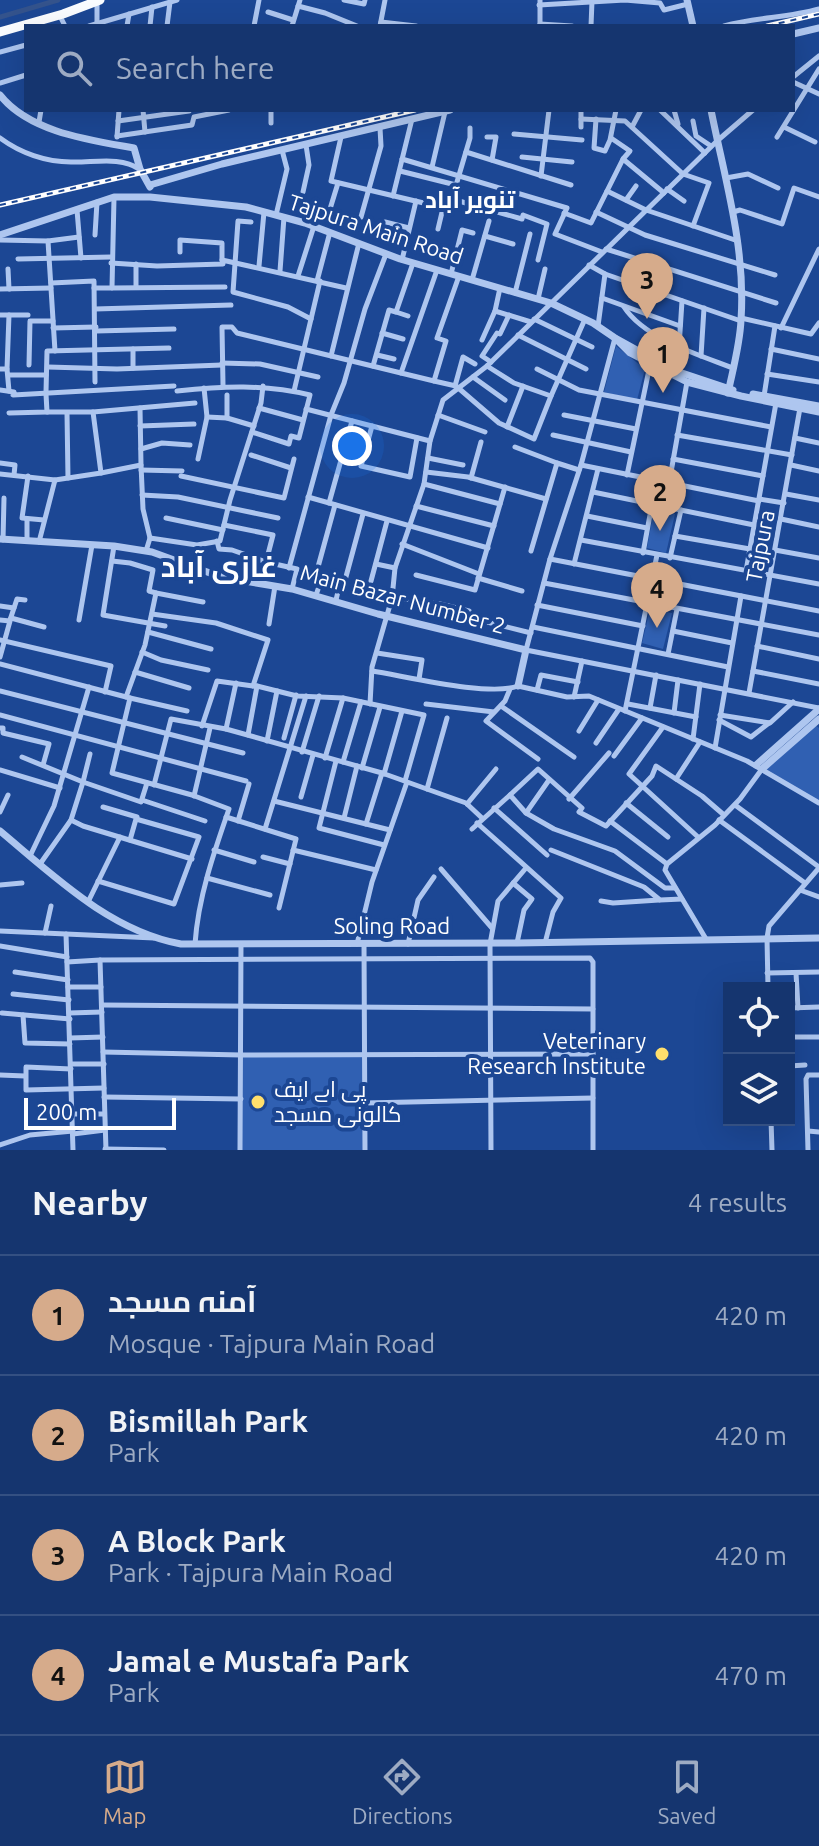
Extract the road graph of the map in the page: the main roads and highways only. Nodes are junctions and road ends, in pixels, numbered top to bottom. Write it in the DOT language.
graph roads {
  1 [pos="98,0"];
  2 [pos="28,24"];
  3 [pos="24,25"];
  4 [pos="0,32"];
  1 -- 2 [label="highway"];
  3 -- 4 [label="highway"];
}
